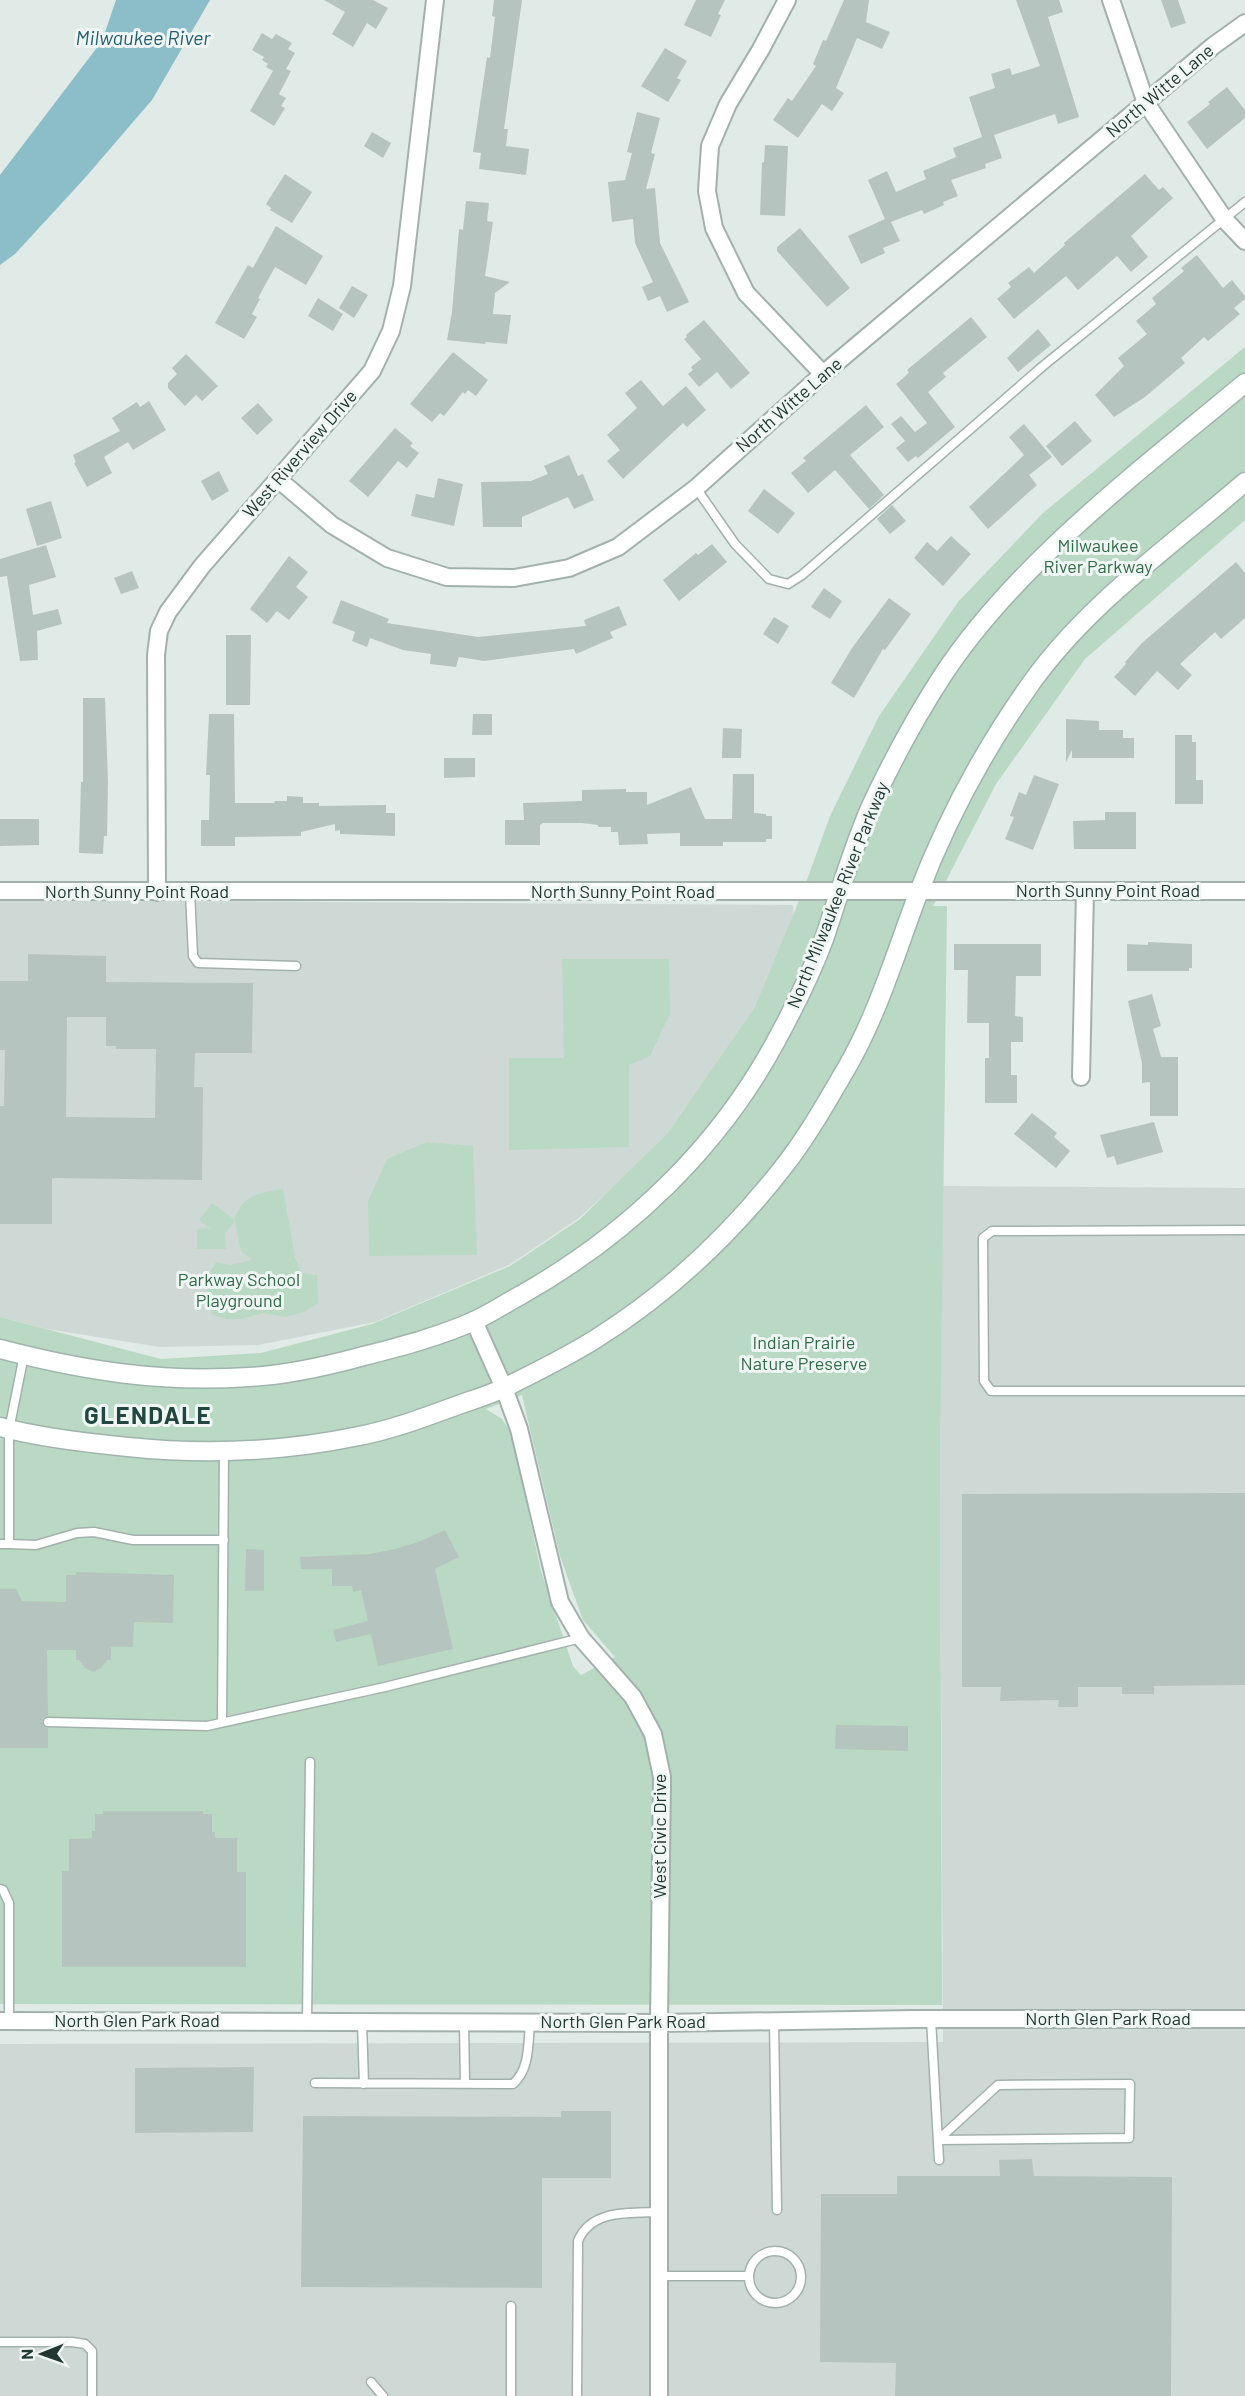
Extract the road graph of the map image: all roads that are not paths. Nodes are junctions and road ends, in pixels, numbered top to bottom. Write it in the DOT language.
graph roads {
  1 [pos="435,0"];
  2 [pos="787,0"];
  3 [pos="1111,0"];
  4 [pos="1245,22"];
  5 [pos="1146,103"];
  6 [pos="1245,202"];
  7 [pos="1225,219"];
  8 [pos="1245,241"];
  9 [pos="823,374"];
  10 [pos="1245,383"];
  11 [pos="279,480"];
  12 [pos="1245,482"];
  13 [pos="696,488"];
  14 [pos="0,891"];
  15 [pos="919,891"];
  16 [pos="1085,891"];
  17 [pos="1245,891"];
  18 [pos="157,892"];
  19 [pos="190,892"];
  20 [pos="839,892"];
  21 [pos="296,966"];
  22 [pos="1081,1077"];
  23 [pos="1245,1230"];
  24 [pos="474,1321"];
  25 [pos="0,1349"];
  26 [pos="24,1355"];
  27 [pos="504,1388"];
  28 [pos="1245,1391"];
  29 [pos="5,1428"];
  30 [pos="224,1452"];
  31 [pos="4,1490"];
  32 [pos="224,1540"];
  33 [pos="4,1544"];
  34 [pos="581,1638"];
  35 [pos="48,1722"];
  36 [pos="222,1722"];
  37 [pos="310,1762"];
  38 [pos="0,1889"];
  39 [pos="931,2019"];
  40 [pos="1245,2019"];
  41 [pos="5,2021"];
  42 [pos="774,2021"];
  43 [pos="307,2022"];
  44 [pos="362,2022"];
  45 [pos="464,2022"];
  46 [pos="530,2023"];
  47 [pos="659,2023"];
  48 [pos="315,2084"];
  49 [pos="364,2084"];
  50 [pos="465,2084"];
  51 [pos="938,2140"];
  52 [pos="939,2160"];
  53 [pos="777,2210"];
  54 [pos="659,2212"];
  55 [pos="660,2276"];
  56 [pos="748,2276"];
  57 [pos="511,2306"];
  58 [pos="0,2342"];
  59 [pos="372,2382"];
  60 [pos="92,2396"];
  61 [pos="383,2396"];
  62 [pos="511,2396"];
  63 [pos="577,2396"];
  64 [pos="660,2396"];
  1 -- 11 [label="street, West Riverview Drive"];
  2 -- 9 [label="street"];
  3 -- 5 [label="street"];
  4 -- 5 [label="street, North Witte Lane"];
  5 -- 7 [label="street"];
  5 -- 9 [label="street, North Witte Lane"];
  6 -- 7 [label="lane"];
  7 -- 8 [label="street"];
  7 -- 13 [label="lane"];
  9 -- 13 [label="street, North Witte Lane"];
  10 -- 20 [label="street, North Milwaukee River Parkway"];
  11 -- 13 [label="street, North Witte Lane"];
  11 -- 18 [label="street, West Riverview Drive"];
  12 -- 15 [label="street"];
  14 -- 18 [label="street, North Sunny Point Road"];
  15 -- 16 [label="street, North Sunny Point Road"];
  15 -- 20 [label="street, North Sunny Point Road"];
  15 -- 27 [label="street"];
  16 -- 17 [label="street, North Sunny Point Road"];
  16 -- 22 [label="street"];
  18 -- 19 [label="street, North Sunny Point Road"];
  19 -- 20 [label="street, North Sunny Point Road"];
  19 -- 21 [label="lane"];
  20 -- 24 [label="street, North Milwaukee River Parkway"];
  23 -- 28 [label="lane"];
  24 -- 26 [label="street, North Milwaukee River Parkway"];
  24 -- 27 [label="street, West Civic Drive"];
  25 -- 26 [label="street, North Milwaukee River Parkway"];
  26 -- 29 [label="lane"];
  27 -- 30 [label="street"];
  27 -- 34 [label="street, West Civic Drive"];
  29 -- 30 [label="street"];
  29 -- 31 [label="lane"];
  30 -- 32 [label="lane"];
  31 -- 33 [label="lane"];
  32 -- 33 [label="lane"];
  32 -- 36 [label="lane"];
  34 -- 36 [label="lane"];
  34 -- 47 [label="street, West Civic Drive"];
  35 -- 36 [label="lane"];
  37 -- 43 [label="lane"];
  38 -- 41 [label="lane"];
  39 -- 40 [label="street, North Glen Park Road"];
  39 -- 42 [label="street, North Glen Park Road"];
  39 -- 51 [label="lane"];
  41 -- 43 [label="street, North Glen Park Road"];
  42 -- 47 [label="street, North Glen Park Road"];
  42 -- 53 [label="lane"];
  43 -- 44 [label="street, North Glen Park Road"];
  44 -- 45 [label="street, North Glen Park Road"];
  44 -- 49 [label="lane"];
  45 -- 46 [label="street, North Glen Park Road"];
  45 -- 50 [label="lane"];
  46 -- 47 [label="street, North Glen Park Road"];
  46 -- 50 [label="lane"];
  47 -- 54 [label="street, West Civic Drive"];
  48 -- 49 [label="lane"];
  49 -- 50 [label="lane"];
  51 -- 51 [label="lane"];
  51 -- 52 [label="lane"];
  54 -- 55 [label="street, West Civic Drive"];
  54 -- 63 [label="lane"];
  55 -- 56 [label="lane"];
  55 -- 64 [label="street, West Civic Drive"];
  56 -- 56 [label="lane"];
  57 -- 62 [label="lane"];
  58 -- 60 [label="lane"];
  59 -- 61 [label="lane"];
}
